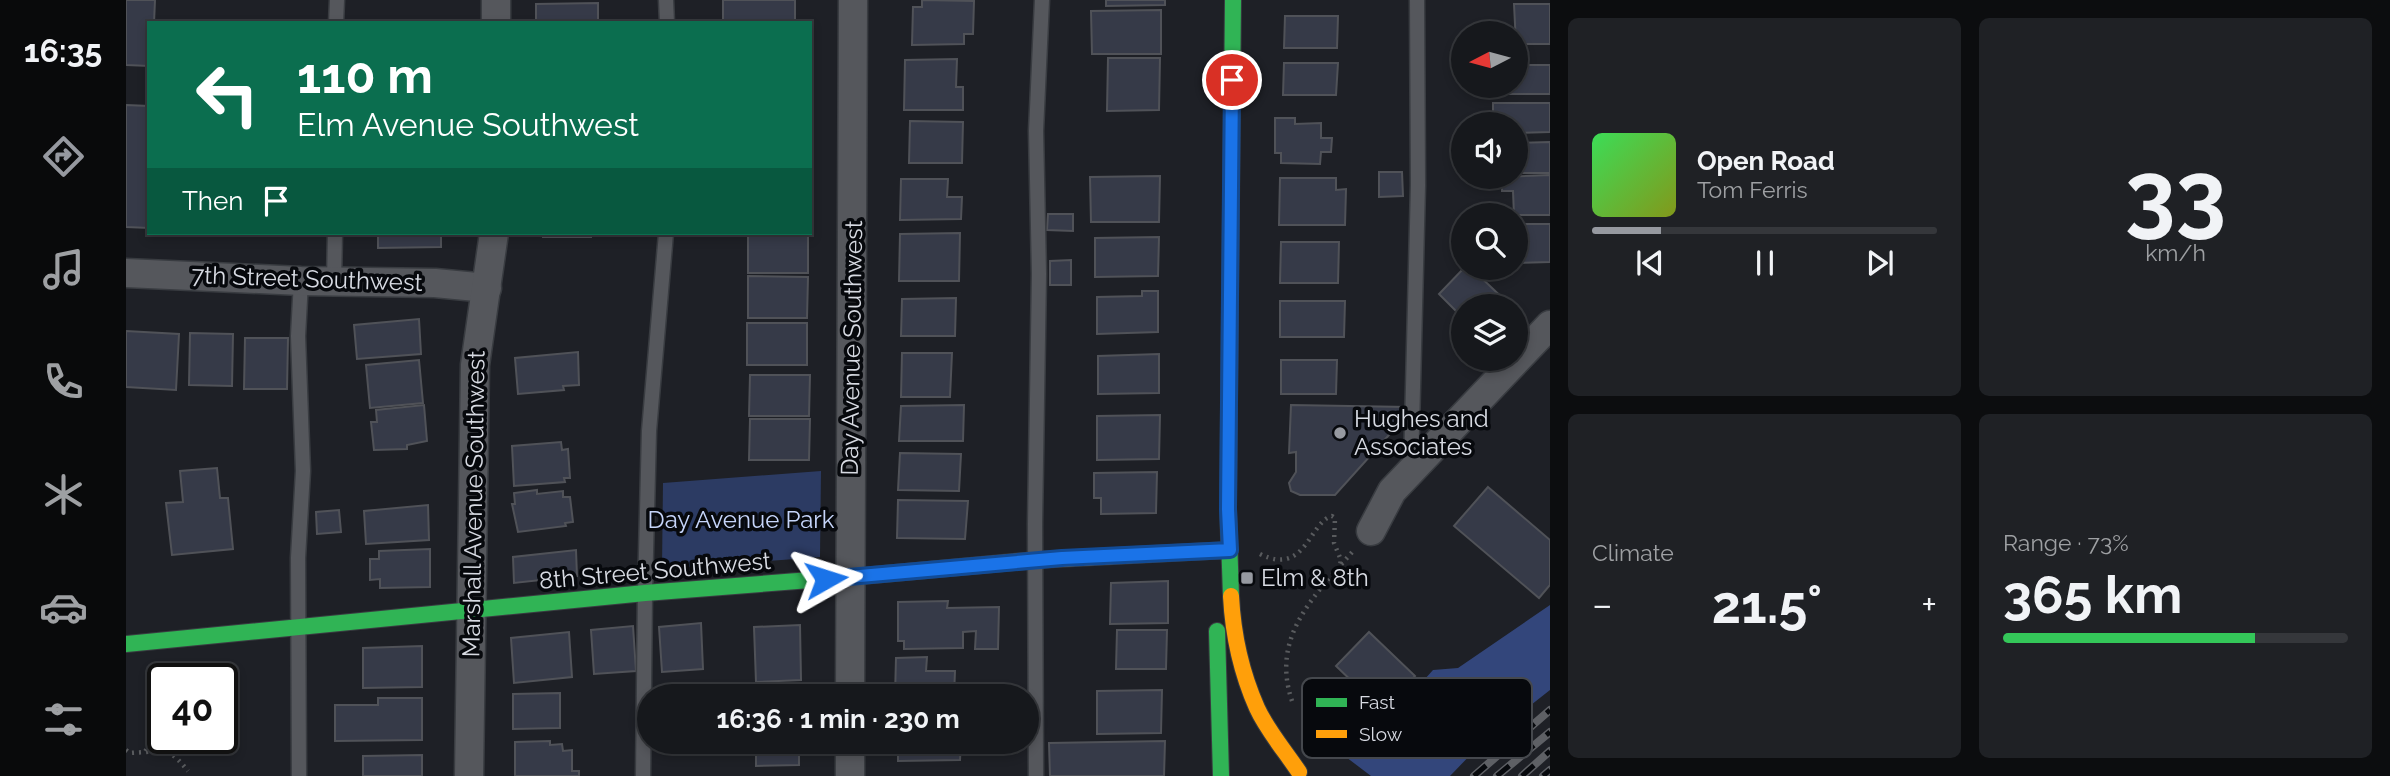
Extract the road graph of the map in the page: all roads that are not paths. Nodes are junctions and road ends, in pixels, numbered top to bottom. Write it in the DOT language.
graph roads {
  1 [pos="337,0"];
  2 [pos="496,0"];
  3 [pos="666,0"];
  4 [pos="853,0"];
  5 [pos="1042,0"];
  6 [pos="1233,0"];
  7 [pos="1418,0"];
  8 [pos="337,21"];
  9 [pos="496,21"];
  10 [pos="667,21"];
  11 [pos="335,235"];
  12 [pos="494,235"];
  13 [pos="666,235"];
  14 [pos="126,272"];
  15 [pos="301,281"];
  16 [pos="334,282"];
  17 [pos="487,288"];
  18 [pos="1550,325"];
  19 [pos="1411,470"];
  20 [pos="1371,531"];
  21 [pos="1222,550"];
  22 [pos="1036,560"];
  23 [pos="851,577"];
  24 [pos="645,593"];
  25 [pos="470,610"];
  26 [pos="299,625"];
  27 [pos="126,643"];
  28 [pos="850,684"];
  29 [pos="850,754"];
  30 [pos="1297,774"];
  31 [pos="299,776"];
  32 [pos="469,776"];
  33 [pos="643,776"];
  34 [pos="850,776"];
  35 [pos="1036,776"];
  36 [pos="1221,776"];
  1 -- 8 [label="lane"];
  2 -- 9 [label="street"];
  3 -- 10 [label="lane"];
  4 -- 23 [label="street, Day Avenue Southwest"];
  5 -- 22 [label="lane"];
  6 -- 21 [label="street"];
  7 -- 19 [label="lane"];
  11 -- 16 [label="lane"];
  12 -- 17 [label="street, Marshall Avenue Southwest"];
  13 -- 24 [label="lane"];
  14 -- 15 [label="street, 7th Street Southwest"];
  15 -- 16 [label="street, 7th Street Southwest"];
  15 -- 26 [label="lane"];
  16 -- 17 [label="street, 7th Street Southwest"];
  17 -- 25 [label="street, Marshall Avenue Southwest"];
  18 -- 19 [label="street"];
  19 -- 20 [label="street"];
  21 -- 22 [label="street, 8th Street Southwest"];
  21 -- 30 [label="street"];
  21 -- 36 [label="street"];
  22 -- 23 [label="street, 8th Street Southwest"];
  22 -- 35 [label="lane"];
  23 -- 24 [label="street, 8th Street Southwest"];
  23 -- 28 [label="street, Day Avenue Southwest"];
  24 -- 25 [label="street, 8th Street Southwest"];
  24 -- 33 [label="lane"];
  25 -- 26 [label="street, 8th Street Southwest"];
  25 -- 32 [label="street, Marshall Avenue Southwest"];
  26 -- 27 [label="street, 8th Street Southwest"];
  26 -- 31 [label="lane"];
  29 -- 34 [label="street"];
}
